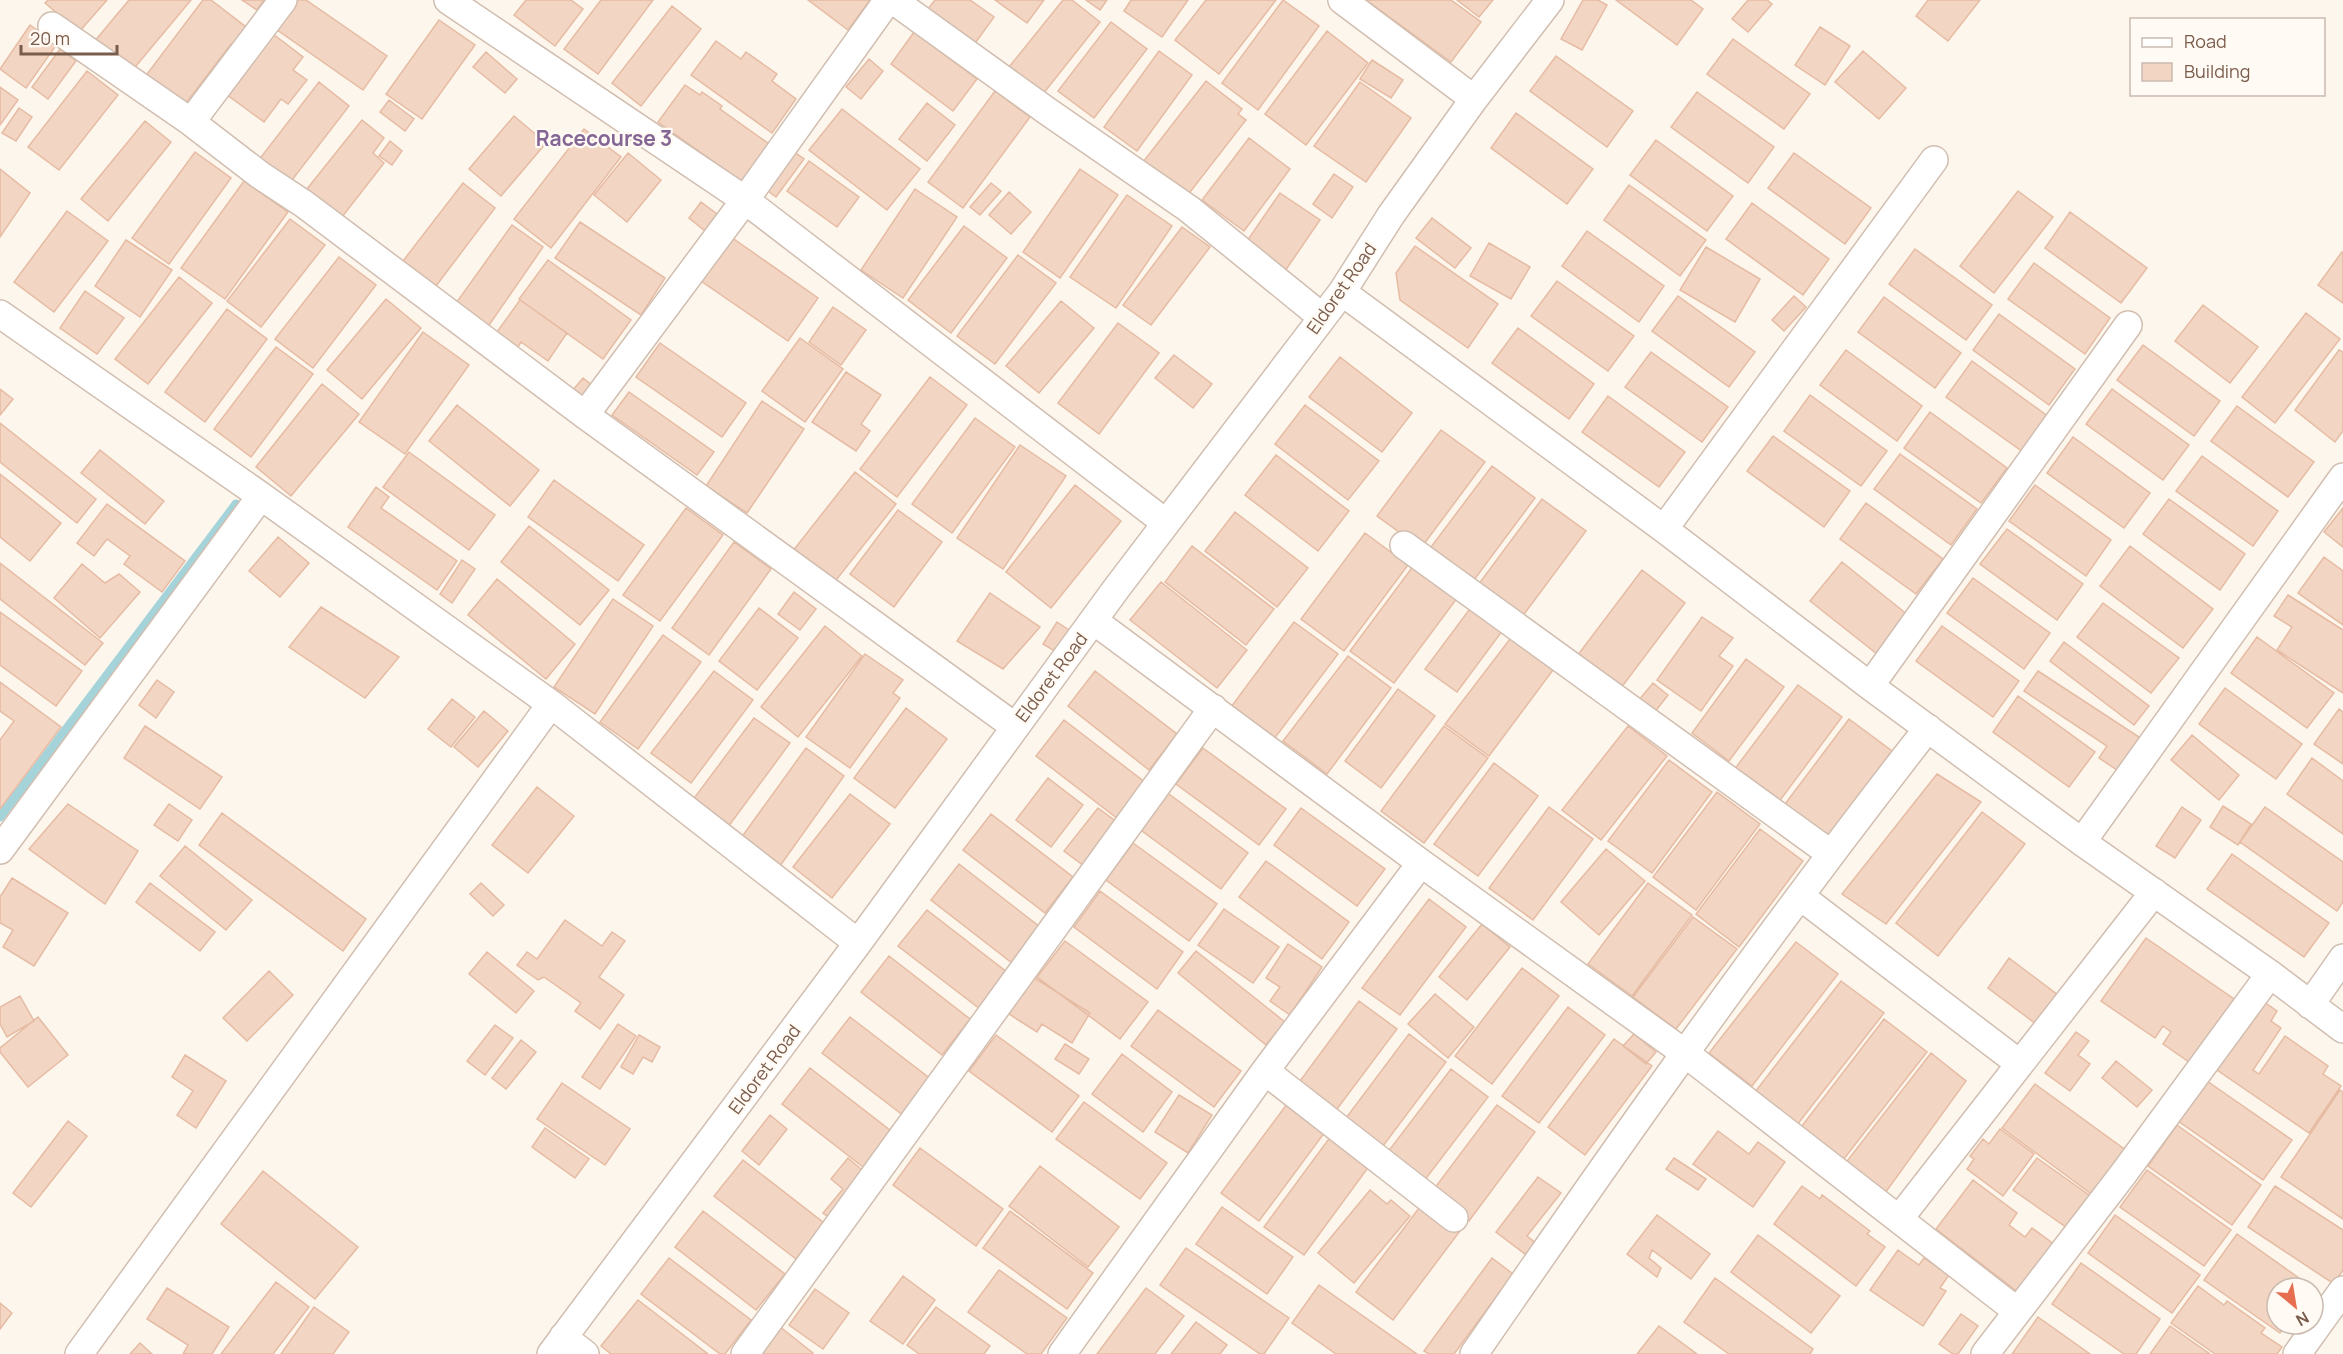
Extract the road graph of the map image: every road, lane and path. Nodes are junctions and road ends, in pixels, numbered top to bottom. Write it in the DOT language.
graph roads {
  1 [pos="283,0"];
  2 [pos="448,0"];
  3 [pos="888,0"];
  4 [pos="893,0"];
  5 [pos="1342,0"];
  6 [pos="1550,0"];
  7 [pos="52,27"];
  8 [pos="1474,99"];
  9 [pos="190,122"];
  10 [pos="1934,160"];
  11 [pos="745,200"];
  12 [pos="1342,292"];
  13 [pos="0,314"];
  14 [pos="1322,317"];
  15 [pos="2128,325"];
  16 [pos="585,415"];
  17 [pos="2343,477"];
  18 [pos="261,496"];
  19 [pos="1166,524"];
  20 [pos="1664,529"];
  21 [pos="1404,545"];
  22 [pos="1094,621"];
  23 [pos="1870,686"];
  24 [pos="551,704"];
  25 [pos="1214,708"];
  26 [pos="1014,726"];
  27 [pos="1928,728"];
  28 [pos="2082,842"];
  29 [pos="0,850"];
  30 [pos="1831,854"];
  31 [pos="1421,863"];
  32 [pos="2154,892"];
  33 [pos="1800,896"];
  34 [pos="858,943"];
  35 [pos="2343,958"];
  36 [pos="2270,974"];
  37 [pos="2310,1005"];
  38 [pos="2343,1029"];
  39 [pos="1686,1054"];
  40 [pos="2020,1064"];
  41 [pos="1265,1071"];
  42 [pos="1454,1218"];
  43 [pos="1899,1220"];
  44 [pos="2343,1290"];
  45 [pos="2017,1311"];
  46 [pos="557,1345"];
  47 [pos="79,1354"];
  48 [pos="585,1354"];
  49 [pos="745,1354"];
  50 [pos="1062,1354"];
  51 [pos="1474,1354"];
  52 [pos="1985,1354"];
  53 [pos="2297,1354"];
  1 -- 9 [label="street"];
  2 -- 11 [label="street"];
  3 -- 11 [label="street"];
  4 -- 14 [label="street"];
  5 -- 8 [label="street"];
  6 -- 8 [label="street, Eldoret Road"];
  7 -- 9 [label="street"];
  8 -- 12 [label="street, Eldoret Road"];
  9 -- 16 [label="street"];
  10 -- 20 [label="street"];
  11 -- 16 [label="street"];
  11 -- 19 [label="street"];
  12 -- 14 [label="street, Eldoret Road"];
  12 -- 20 [label="street"];
  13 -- 18 [label="street"];
  14 -- 19 [label="street, Eldoret Road"];
  15 -- 23 [label="street"];
  16 -- 26 [label="street"];
  17 -- 28 [label="street"];
  18 -- 24 [label="street"];
  18 -- 29 [label="street"];
  19 -- 22 [label="street, Eldoret Road"];
  20 -- 23 [label="street"];
  21 -- 30 [label="street"];
  22 -- 25 [label="street"];
  22 -- 26 [label="street, Eldoret Road"];
  23 -- 27 [label="street"];
  24 -- 34 [label="street"];
  24 -- 47 [label="street"];
  25 -- 31 [label="street"];
  25 -- 49 [label="street"];
  26 -- 34 [label="street, Eldoret Road"];
  27 -- 28 [label="street"];
  27 -- 30 [label="street"];
  28 -- 32 [label="street"];
  30 -- 33 [label="street"];
  31 -- 39 [label="street"];
  31 -- 41 [label="street"];
  32 -- 36 [label="street"];
  32 -- 40 [label="street"];
  33 -- 39 [label="street"];
  33 -- 40 [label="street"];
  34 -- 46 [label="street, Eldoret Road"];
  35 -- 37 [label="street"];
  36 -- 37 [label="street"];
  36 -- 45 [label="street"];
  37 -- 38 [label="street"];
  39 -- 43 [label="street"];
  39 -- 51 [label="street"];
  40 -- 43 [label="street"];
  41 -- 42 [label="street"];
  41 -- 50 [label="street"];
  43 -- 45 [label="street"];
  44 -- 53 [label="street"];
  45 -- 52 [label="street"];
  46 -- 48 [label="street"];
}
